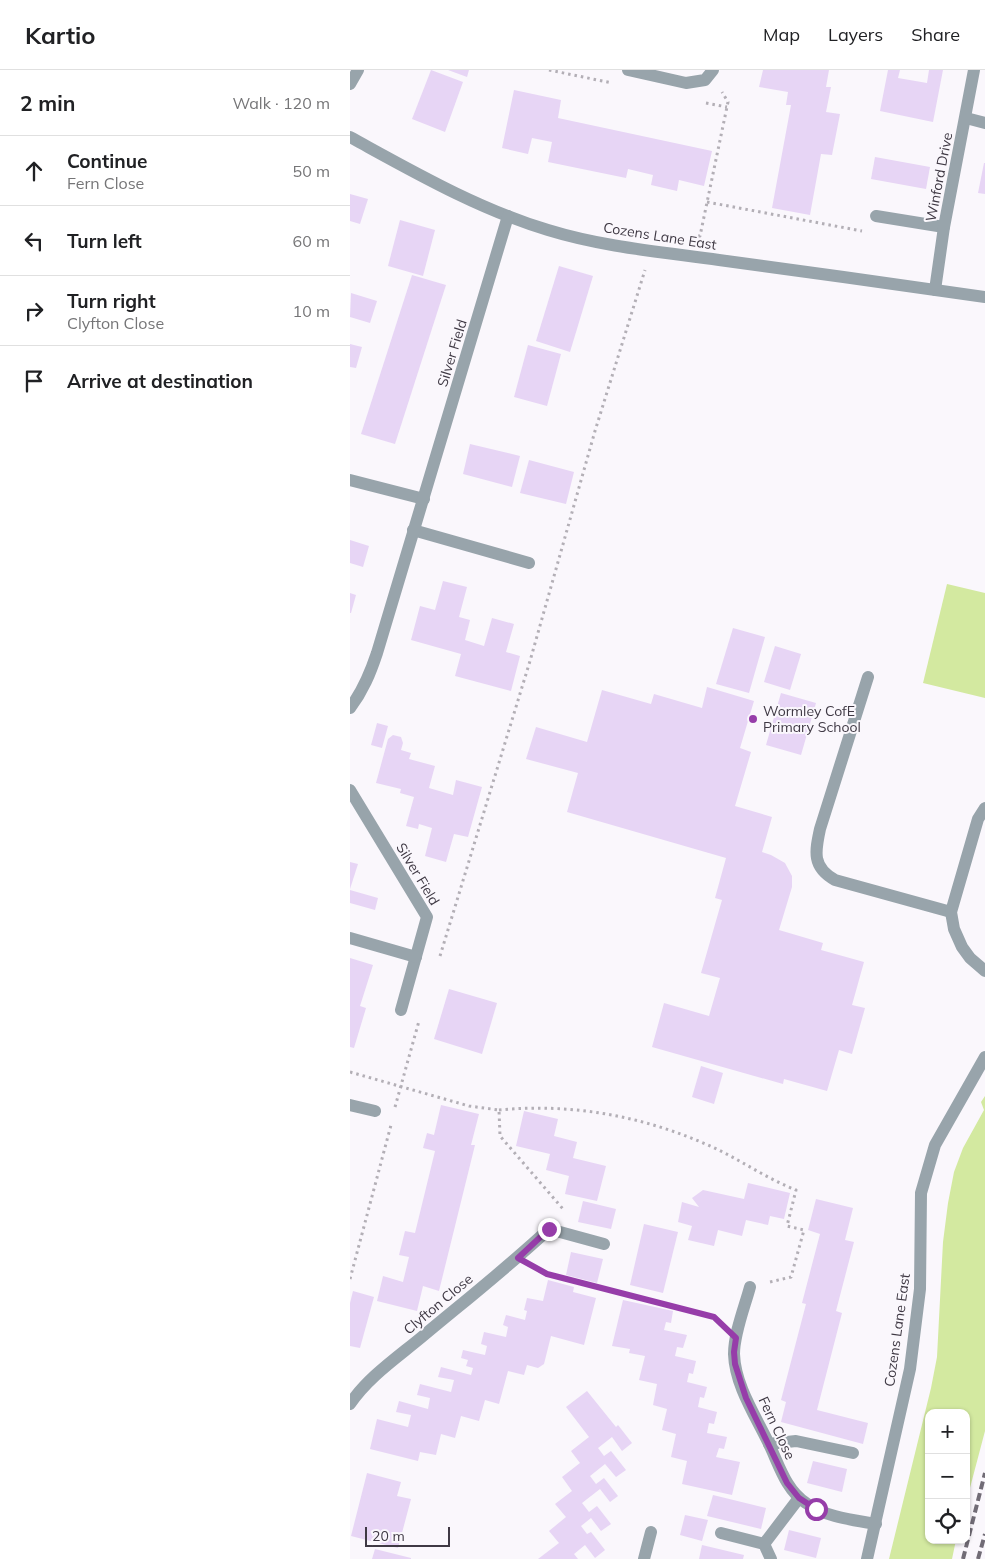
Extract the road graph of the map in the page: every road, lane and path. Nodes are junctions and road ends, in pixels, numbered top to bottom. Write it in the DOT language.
graph roads {
  1 [pos="358,70"];
  2 [pos="628,70"];
  3 [pos="974,70"];
  4 [pos="712,72"];
  5 [pos="350,84"];
  6 [pos="966,118"];
  7 [pos="985,123"];
  8 [pos="350,137"];
  9 [pos="707,202"];
  10 [pos="508,216"];
  11 [pos="876,216"];
  12 [pos="944,228"];
  13 [pos="863,231"];
  14 [pos="692,235"];
  15 [pos="651,250"];
  16 [pos="935,290"];
  17 [pos="985,297"];
  18 [pos="350,480"];
  19 [pos="424,499"];
  20 [pos="414,530"];
  21 [pos="529,563"];
  22 [pos="868,677"];
  23 [pos="350,708"];
  24 [pos="350,790"];
  25 [pos="985,808"];
  26 [pos="951,912"];
  27 [pos="350,938"];
  28 [pos="416,957"];
  29 [pos="438,961"];
  30 [pos="985,971"];
  31 [pos="402,1010"];
  32 [pos="422,1012"];
  33 [pos="985,1057"];
  34 [pos="350,1072"];
  35 [pos="401,1087"];
  36 [pos="350,1105"];
  37 [pos="395,1109"];
  38 [pos="500,1110"];
  39 [pos="375,1111"];
  40 [pos="393,1117"];
  41 [pos="549,1229"];
  42 [pos="604,1244"];
  43 [pos="518,1258"];
  44 [pos="350,1279"];
  45 [pos="750,1287"];
  46 [pos="736,1338"];
  47 [pos="350,1404"];
  48 [pos="769,1444"];
  49 [pos="853,1454"];
  50 [pos="799,1498"];
  51 [pos="876,1524"];
  52 [pos="651,1532"];
  53 [pos="721,1533"];
  54 [pos="764,1544"];
  55 [pos="644,1559"];
  56 [pos="771,1559"];
  57 [pos="867,1559"];
  1 -- 5 [label="street"];
  2 -- 4 [label="street"];
  3 -- 6 [label="street, Winford Drive"];
  4 -- 9 [label="path"];
  6 -- 7 [label="street"];
  6 -- 12 [label="street, Winford Drive"];
  8 -- 10 [label="street, Cozens Lane East"];
  9 -- 13 [label="path"];
  9 -- 14 [label="path"];
  10 -- 15 [label="street, Cozens Lane East"];
  10 -- 19 [label="street, Silver Field"];
  11 -- 12 [label="street"];
  12 -- 16 [label="street, Winford Drive"];
  15 -- 16 [label="street, Cozens Lane East"];
  15 -- 29 [label="path"];
  16 -- 17 [label="street, Cozens Lane East"];
  18 -- 19 [label="street"];
  19 -- 20 [label="street, Silver Field"];
  20 -- 21 [label="street"];
  20 -- 23 [label="street, Silver Field"];
  22 -- 26 [label="street"];
  24 -- 28 [label="street, Silver Field"];
  25 -- 26 [label="street"];
  26 -- 30 [label="street"];
  27 -- 28 [label="street"];
  28 -- 31 [label="street, Silver Field"];
  32 -- 35 [label="path"];
  33 -- 51 [label="street, Cozens Lane East"];
  34 -- 35 [label="path"];
  35 -- 37 [label="path"];
  35 -- 38 [label="path"];
  36 -- 39 [label="street"];
  38 -- 41 [label="path"];
  38 -- 45 [label="path"];
  40 -- 44 [label="path"];
  41 -- 42 [label="street"];
  41 -- 43 [label="street, Clyfton Close"];
  43 -- 46 [label="path"];
  43 -- 47 [label="street, Clyfton Close"];
  45 -- 46 [label="street, Fern Close"];
  46 -- 48 [label="street, Fern Close"];
  48 -- 49 [label="street"];
  48 -- 50 [label="street, Fern Close"];
  50 -- 51 [label="street, Fern Close"];
  50 -- 54 [label="street"];
  51 -- 57 [label="street, Cozens Lane East"];
  52 -- 55 [label="street"];
  53 -- 54 [label="street"];
  54 -- 56 [label="street"];
}
